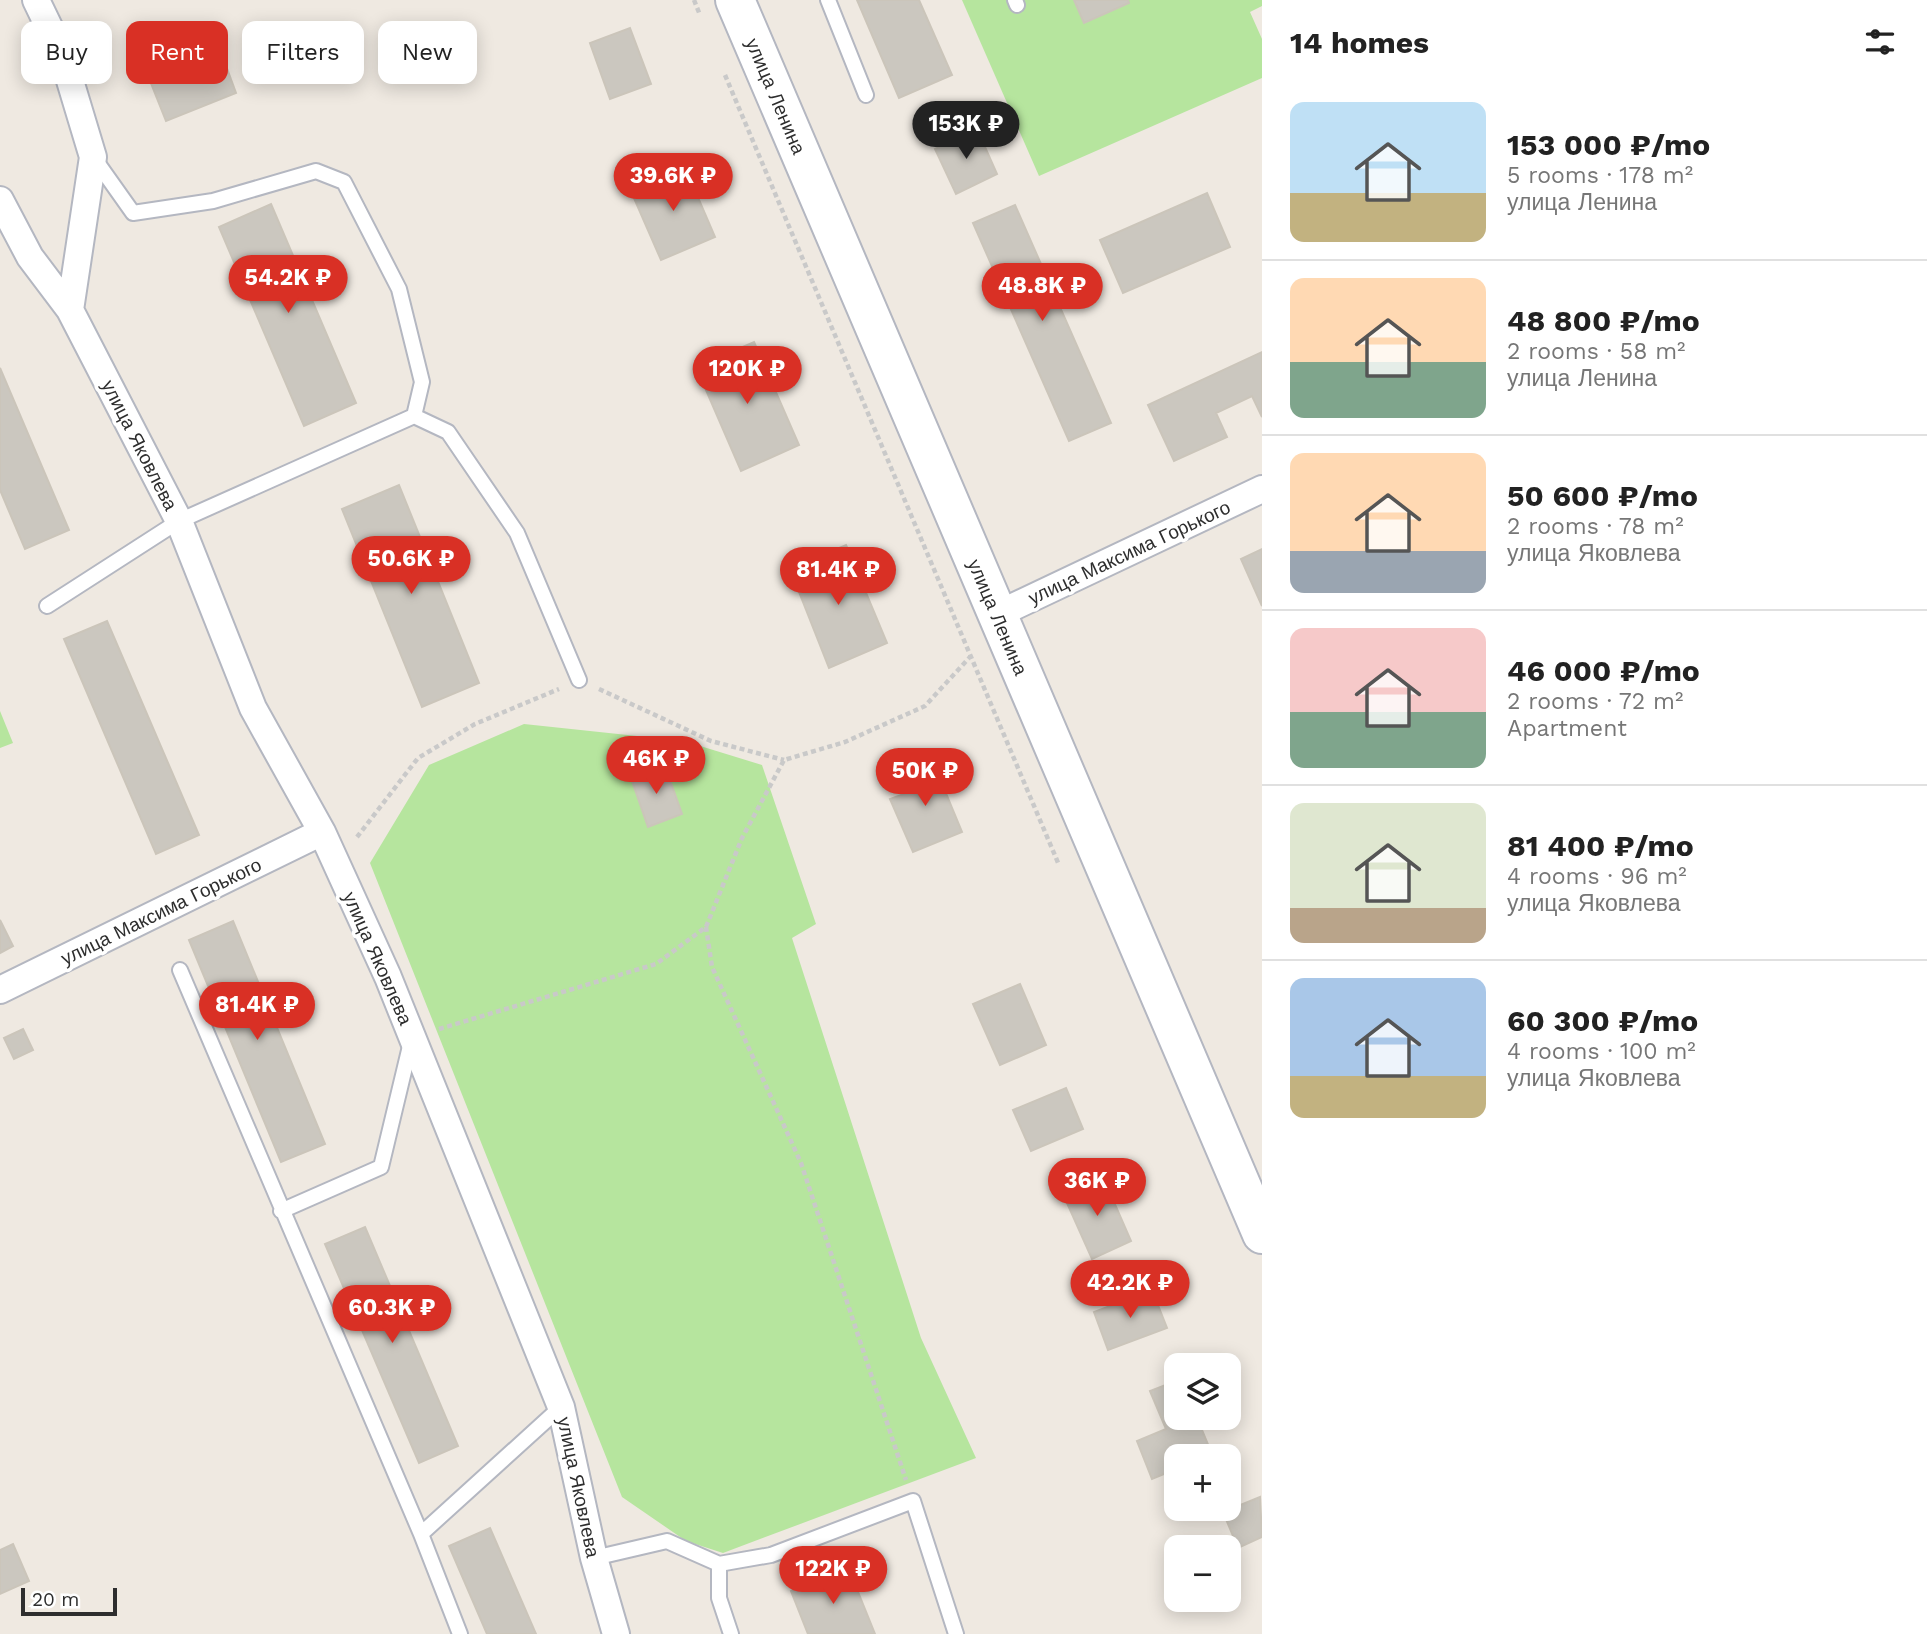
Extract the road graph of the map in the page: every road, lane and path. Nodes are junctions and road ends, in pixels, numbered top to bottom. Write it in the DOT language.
graph roads {
  1 [pos="36,0"];
  2 [pos="694,0"];
  3 [pos="735,0"];
  4 [pos="828,0"];
  5 [pos="705,26"];
  6 [pos="721,64"];
  7 [pos="866,95"];
  8 [pos="93,157"];
  9 [pos="0,200"];
  10 [pos="70,310"];
  11 [pos="414,416"];
  12 [pos="1262,489"];
  13 [pos="179,522"];
  14 [pos="47,606"];
  15 [pos="996,615"];
  16 [pos="971,657"];
  17 [pos="579,680"];
  18 [pos="784,760"];
  19 [pos="321,832"];
  20 [pos="337,865"];
  21 [pos="1059,865"];
  22 [pos="706,927"];
  23 [pos="180,970"];
  24 [pos="0,990"];
  25 [pos="412,1037"];
  26 [pos="281,1211"];
  27 [pos="1262,1234"];
  28 [pos="561,1407"];
  29 [pos="913,1501"];
  30 [pos="421,1534"];
  31 [pos="594,1558"];
  32 [pos="719,1564"];
  33 [pos="460,1634"];
  34 [pos="616,1634"];
  35 [pos="731,1634"];
  36 [pos="956,1634"];
  1 -- 8 [label="street"];
  2 -- 5 [label="path"];
  3 -- 15 [label="street, улица Ленина"];
  4 -- 7 [label="lane"];
  6 -- 16 [label="path"];
  8 -- 10 [label="street"];
  8 -- 11 [label="lane"];
  9 -- 10 [label="street, улица Яковлева"];
  10 -- 13 [label="street, улица Яковлева"];
  11 -- 13 [label="lane"];
  11 -- 17 [label="lane"];
  12 -- 15 [label="street, улица Максима Горького"];
  13 -- 14 [label="lane"];
  13 -- 19 [label="street, улица Яковлева"];
  15 -- 16 [label="path"];
  15 -- 27 [label="street, улица Ленина"];
  16 -- 18 [label="path"];
  16 -- 21 [label="path"];
  17 -- 18 [label="path"];
  17 -- 20 [label="path"];
  18 -- 22 [label="path"];
  19 -- 20 [label="street, улица Яковлева"];
  19 -- 24 [label="street, улица Максима Горького"];
  20 -- 25 [label="street, улица Яковлева"];
  22 -- 25 [label="path"];
  22 -- 29 [label="path"];
  23 -- 26 [label="lane"];
  25 -- 26 [label="lane"];
  25 -- 28 [label="street, улица Яковлева"];
  26 -- 30 [label="lane"];
  28 -- 30 [label="lane"];
  28 -- 31 [label="street, улица Яковлева"];
  29 -- 32 [label="lane"];
  29 -- 36 [label="lane"];
  30 -- 33 [label="lane"];
  31 -- 32 [label="lane"];
  31 -- 34 [label="street, улица Яковлева"];
  32 -- 35 [label="lane"];
}
